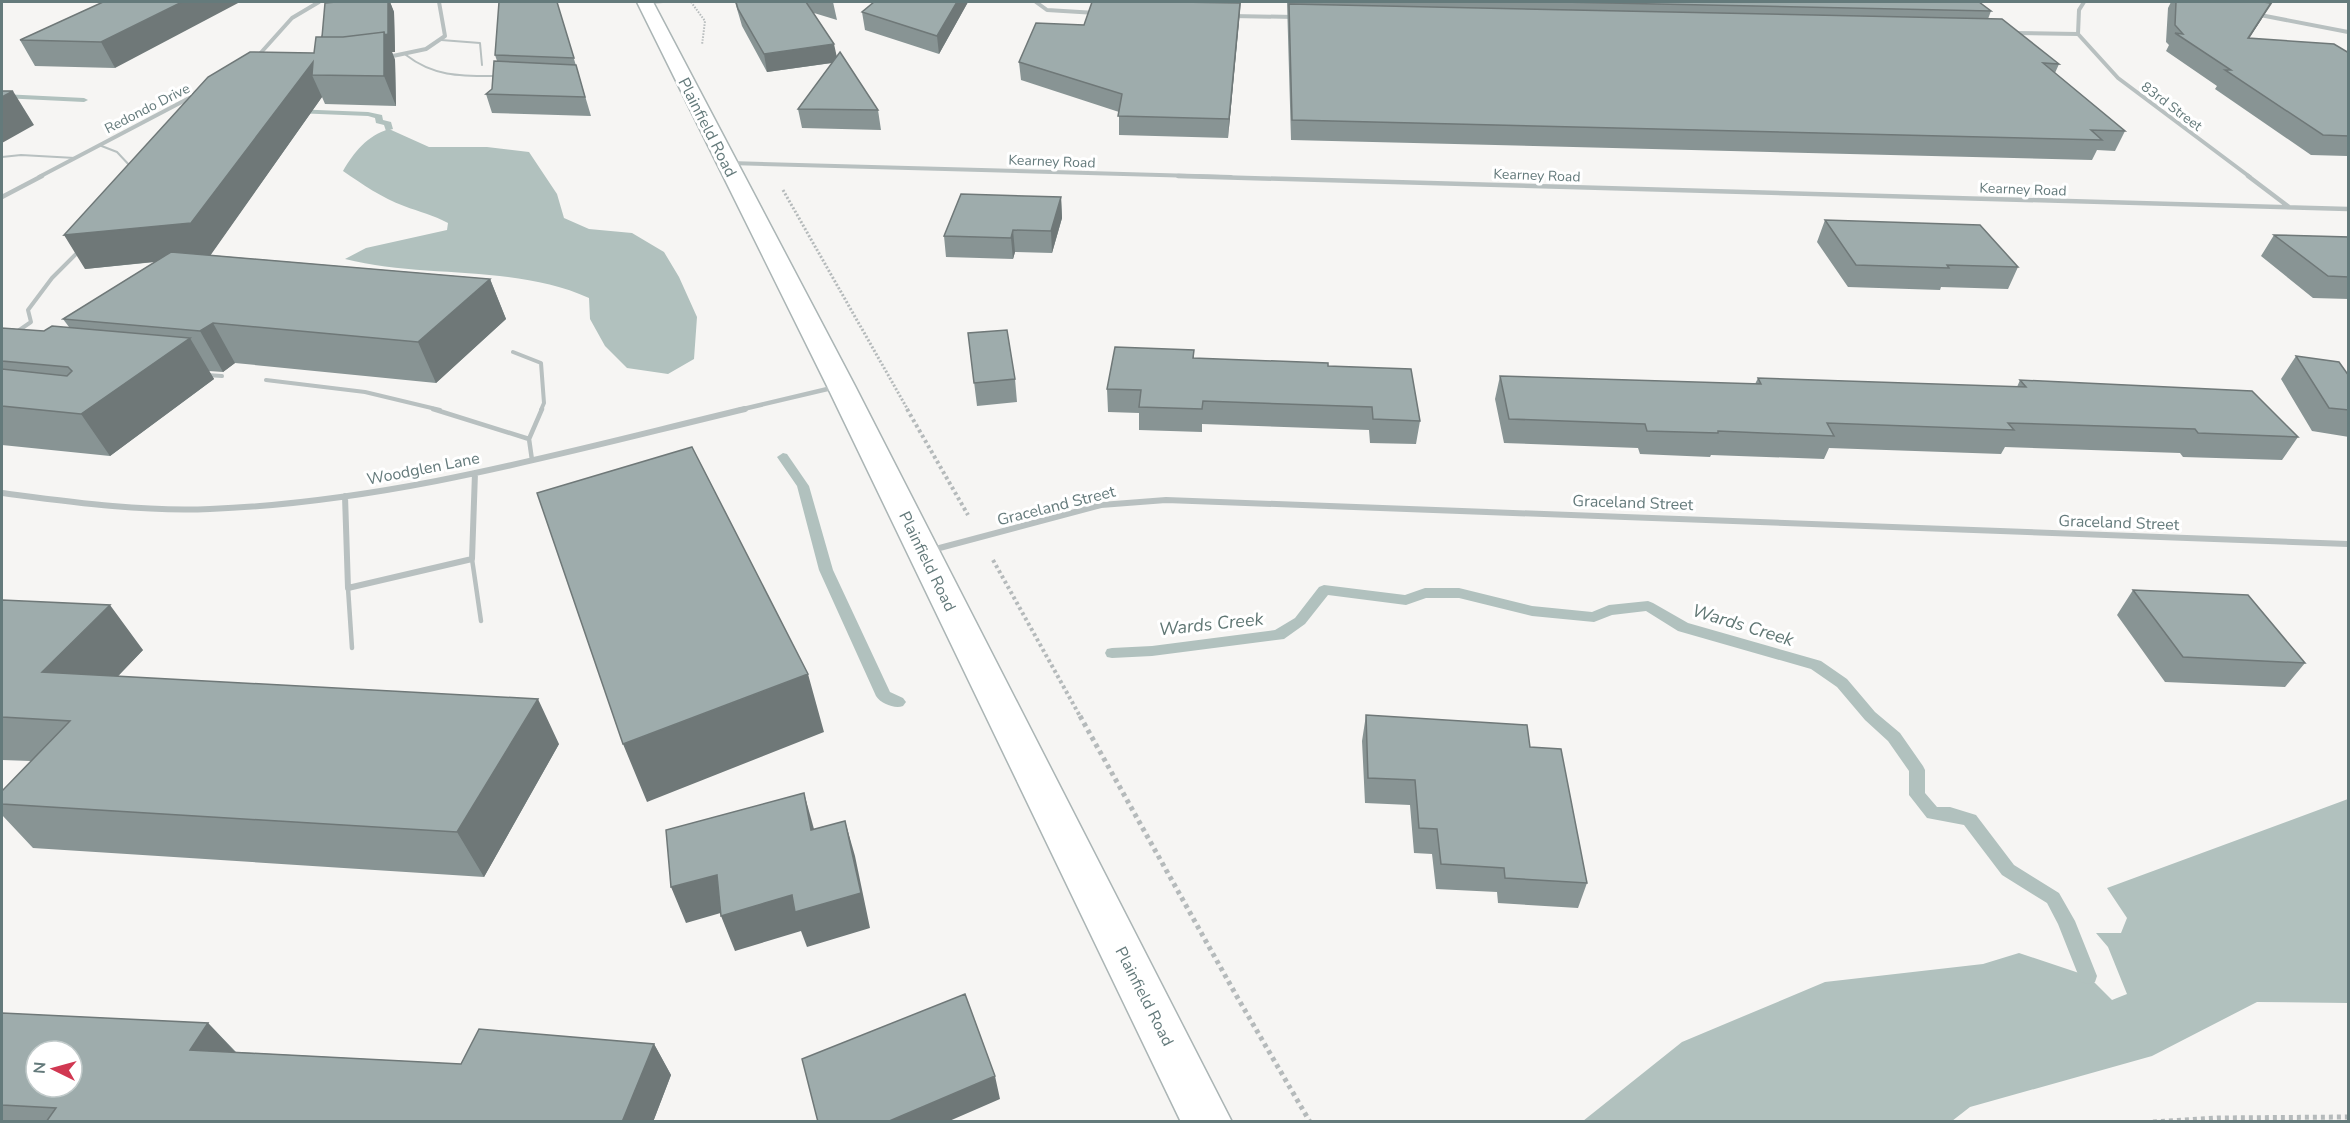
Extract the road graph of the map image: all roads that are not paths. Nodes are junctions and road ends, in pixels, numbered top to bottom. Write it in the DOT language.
graph roads {
  1 [pos="319,2"];
  2 [pos="439,2"];
  3 [pos="651,2"];
  4 [pos="1036,2"];
  5 [pos="2084,2"];
  6 [pos="2245,12"];
  7 [pos="1106,13"];
  8 [pos="1225,16"];
  9 [pos="1297,17"];
  10 [pos="2349,32"];
  11 [pos="2011,33"];
  12 [pos="2078,34"];
  13 [pos="441,40"];
  14 [pos="406,55"];
  15 [pos="258,57"];
  16 [pos="269,57"];
  17 [pos="382,58"];
  18 [pos="252,62"];
  19 [pos="482,66"];
  20 [pos="499,77"];
  21 [pos="196,95"];
  22 [pos="99,145"];
  23 [pos="2,157"];
  24 [pos="75,158"];
  25 [pos="726,163"];
  26 [pos="132,169"];
  27 [pos="2,197"];
  28 [pos="2289,207"];
  29 [pos="2349,209"];
  30 [pos="81,248"];
  31 [pos="11,336"];
  32 [pos="513,352"];
  33 [pos="200,374"];
  34 [pos="222,376"];
  35 [pos="266,380"];
  36 [pos="841,386"];
  37 [pos="530,439"];
  38 [pos="532,460"];
  39 [pos="475,473"];
  40 [pos="2,493"];
  41 [pos="345,496"];
  42 [pos="2349,544"];
  43 [pos="923,552"];
  44 [pos="472,559"];
  45 [pos="348,588"];
  46 [pos="482,621"];
  47 [pos="352,648"];
  48 [pos="1207,1122"];
  1 -- 15 [label="street"];
  2 -- 13 [label="street"];
  3 -- 25 [label="main road, Plainfield Road"];
  4 -- 7 [label="street"];
  5 -- 12 [label="street"];
  6 -- 10 [label="street"];
  8 -- 9 [label="street"];
  11 -- 12 [label="street"];
  12 -- 28 [label="street, 83rd Street"];
  13 -- 14 [label="street"];
  13 -- 19 [label="lane"];
  14 -- 17 [label="street"];
  14 -- 20 [label="lane"];
  15 -- 16 [label="street"];
  15 -- 18 [label="street"];
  21 -- 22 [label="street, Redondo Drive"];
  22 -- 24 [label="street, Redondo Drive"];
  22 -- 26 [label="lane"];
  23 -- 24 [label="lane"];
  24 -- 27 [label="street, Redondo Drive"];
  25 -- 28 [label="street, Kearney Road"];
  25 -- 36 [label="main road, Plainfield Road"];
  28 -- 29 [label="street, Kearney Road"];
  30 -- 31 [label="lane"];
  32 -- 37 [label="lane"];
  33 -- 34 [label="lane"];
  35 -- 37 [label="lane"];
  36 -- 38 [label="street, Woodglen Lane"];
  36 -- 43 [label="main road, Plainfield Road"];
  37 -- 38 [label="lane"];
  38 -- 39 [label="street, Woodglen Lane"];
  39 -- 41 [label="street, Woodglen Lane"];
  39 -- 44 [label="street"];
  40 -- 41 [label="street, Woodglen Lane"];
  41 -- 45 [label="street"];
  42 -- 43 [label="street, Graceland Street"];
  43 -- 48 [label="main road, Plainfield Road"];
  44 -- 45 [label="street"];
  44 -- 46 [label="lane"];
  45 -- 47 [label="lane"];
}
